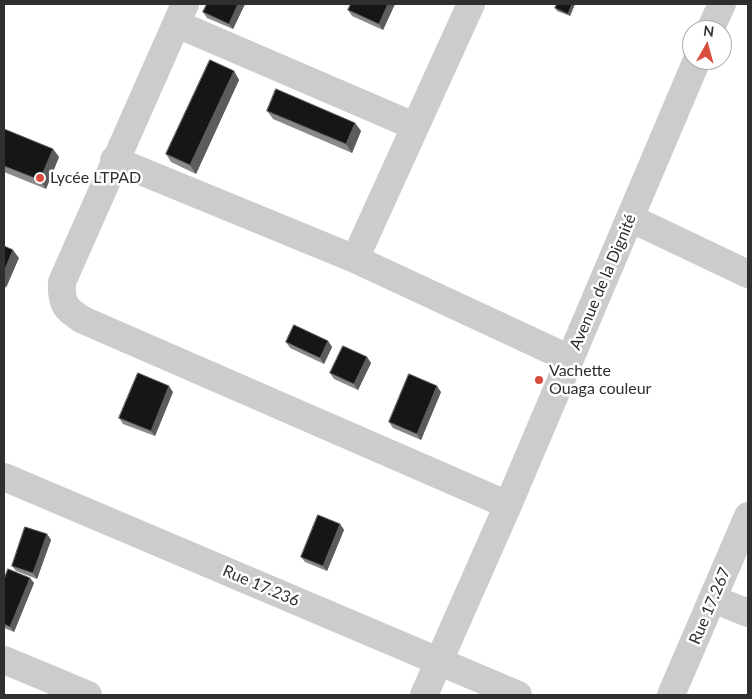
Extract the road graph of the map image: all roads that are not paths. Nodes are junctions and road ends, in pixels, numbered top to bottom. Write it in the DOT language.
graph roads {
  1 [pos="471,4"];
  2 [pos="722,4"];
  3 [pos="181,14"];
  4 [pos="715,20"];
  5 [pos="693,70"];
  6 [pos="414,126"];
  7 [pos="114,160"];
  8 [pos="630,218"];
  9 [pos="355,259"];
  10 [pos="748,274"];
  11 [pos="570,359"];
  12 [pos="6,485"];
  13 [pos="508,505"];
  14 [pos="748,516"];
  15 [pos="713,599"];
  16 [pos="748,613"];
  17 [pos="4,660"];
  18 [pos="438,660"];
  19 [pos="88,695"];
  20 [pos="424,695"];
  21 [pos="518,695"];
  22 [pos="671,695"];
  1 -- 6 [label="street"];
  2 -- 4 [label="street"];
  3 -- 6 [label="street"];
  3 -- 7 [label="street"];
  5 -- 8 [label="street, Avenue de la Dignité"];
  6 -- 9 [label="street"];
  7 -- 9 [label="street"];
  7 -- 13 [label="street"];
  8 -- 10 [label="street"];
  8 -- 11 [label="street, Avenue de la Dignité"];
  9 -- 11 [label="street"];
  11 -- 13 [label="street, Avenue de la Dignité"];
  12 -- 18 [label="street, Rue 17.236"];
  13 -- 18 [label="street, Avenue de la Dignité"];
  14 -- 15 [label="street, Rue 17.267"];
  15 -- 16 [label="street"];
  15 -- 22 [label="street, Rue 17.267"];
  17 -- 19 [label="street"];
  18 -- 20 [label="street, Avenue de la Dignité"];
  18 -- 21 [label="street, Rue 17.236"];
}
